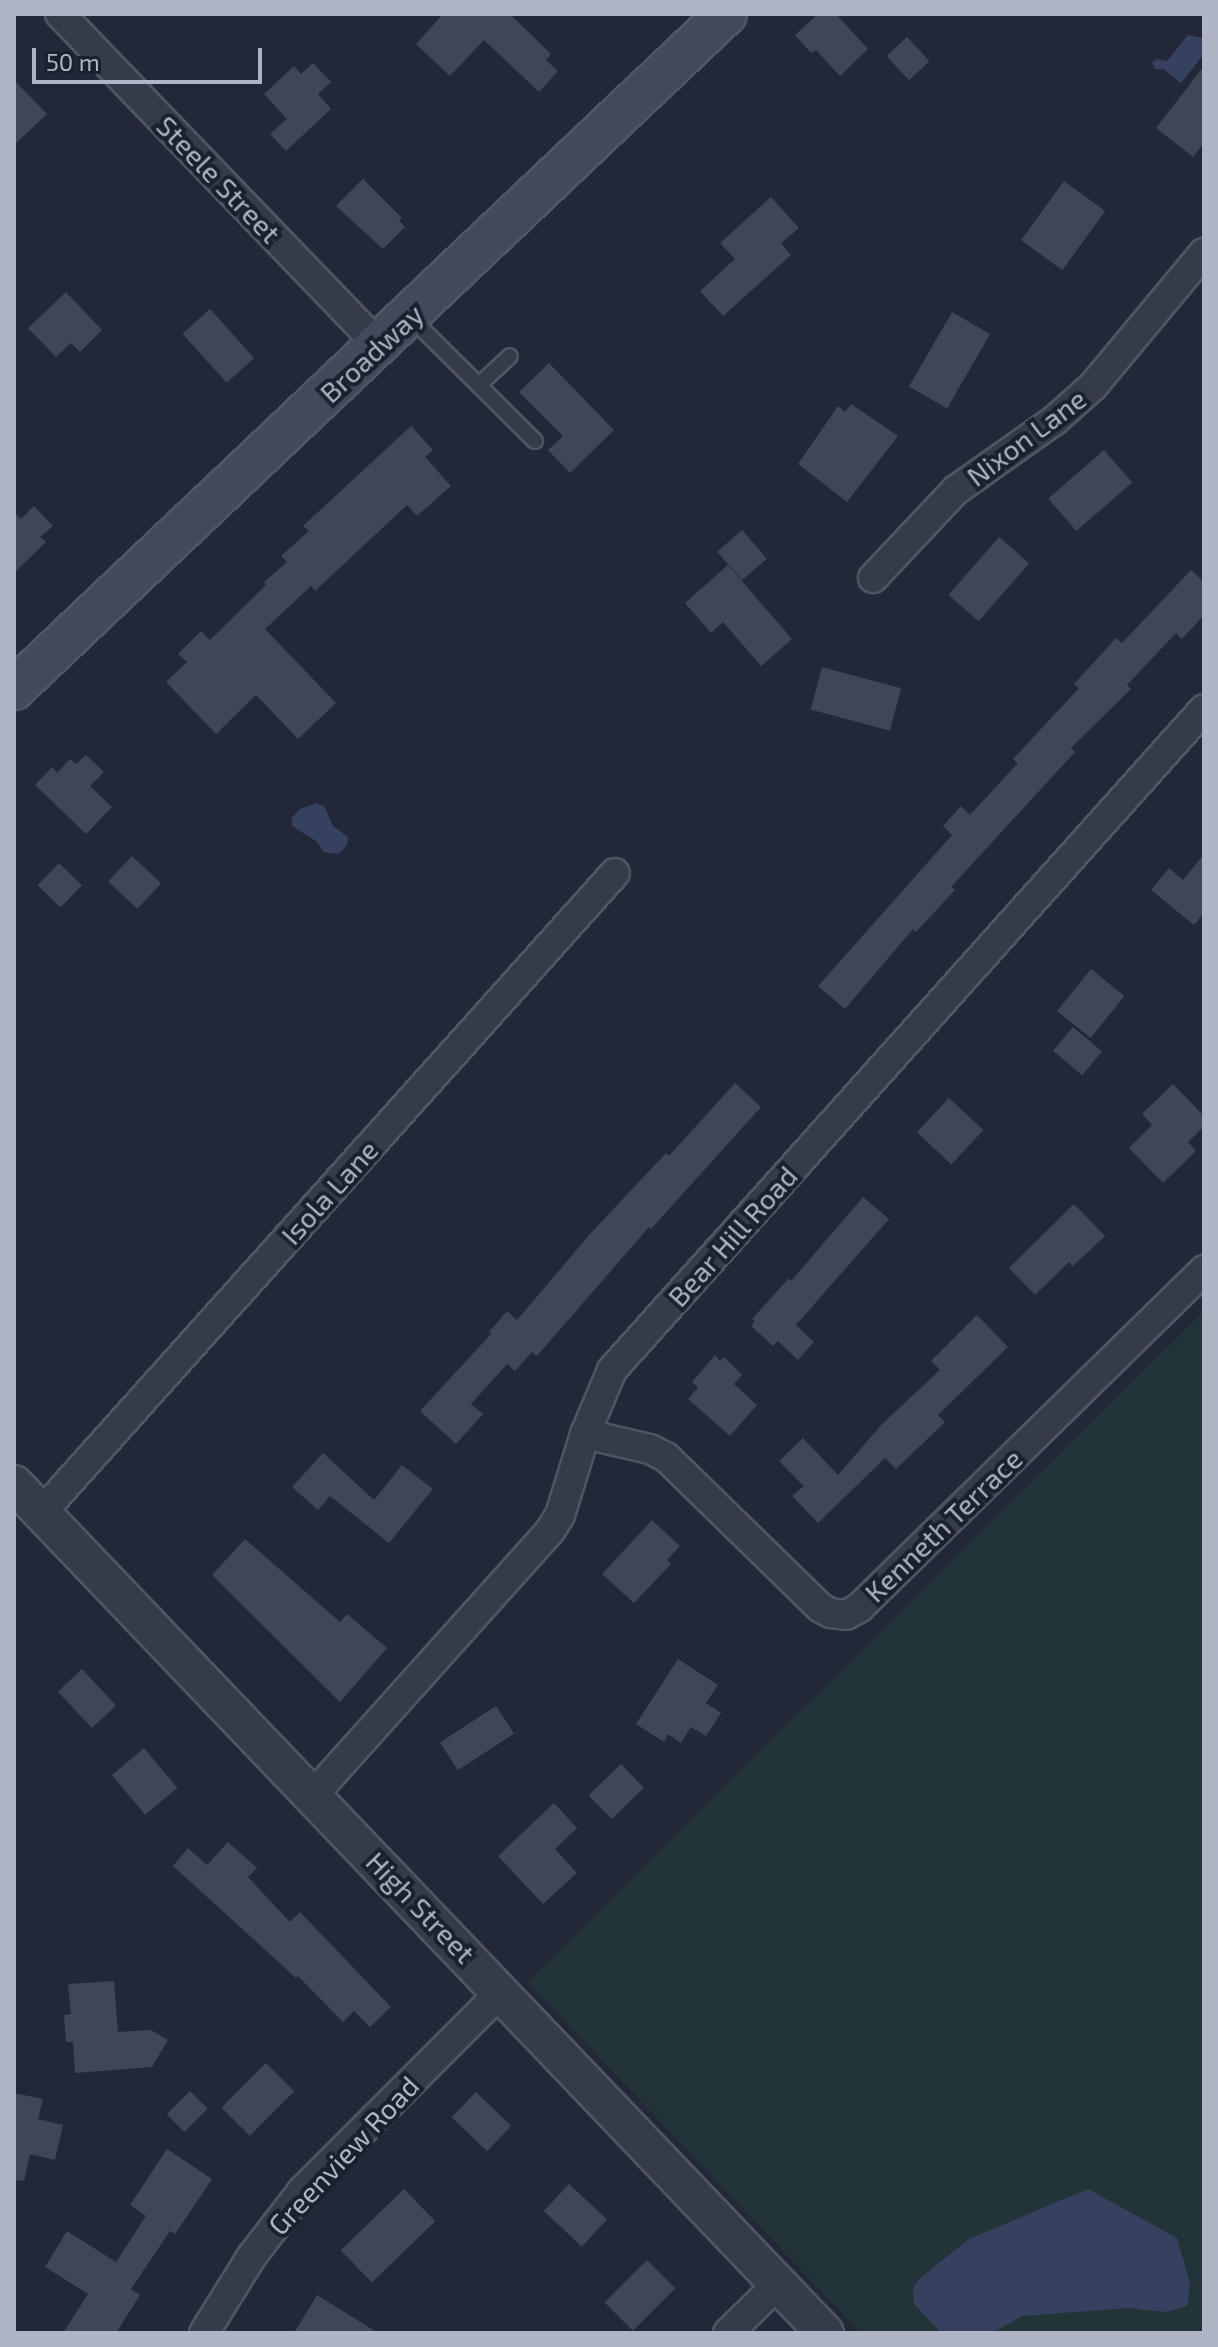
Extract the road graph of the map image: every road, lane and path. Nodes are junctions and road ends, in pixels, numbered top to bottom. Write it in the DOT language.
graph roads {
  1 [pos="60,14"];
  2 [pos="726,14"];
  3 [pos="1204,253"];
  4 [pos="410,317"];
  5 [pos="379,345"];
  6 [pos="510,356"];
  7 [pos="479,385"];
  8 [pos="535,441"];
  9 [pos="873,578"];
  10 [pos="14,689"];
  11 [pos="1204,709"];
  12 [pos="615,873"];
  13 [pos="1204,1270"];
  14 [pos="585,1434"];
  15 [pos="14,1484"];
  16 [pos="42,1512"];
  17 [pos="314,1794"];
  18 [pos="501,1992"];
  19 [pos="778,2284"];
  20 [pos="204,2333"];
  21 [pos="728,2333"];
  22 [pos="825,2333"];
  1 -- 5 [label="street, Steele Street"];
  2 -- 4 [label="main road, Broadway"];
  3 -- 9 [label="street, Nixon Lane"];
  4 -- 5 [label="main road, Broadway"];
  4 -- 7 [label="lane"];
  5 -- 10 [label="main road, Broadway"];
  6 -- 7 [label="lane"];
  7 -- 8 [label="lane"];
  11 -- 14 [label="street, Bear Hill Road"];
  12 -- 16 [label="street, Isola Lane"];
  13 -- 14 [label="street, Kenneth Terrace"];
  14 -- 17 [label="street, Bear Hill Road"];
  15 -- 16 [label="street, High Street"];
  16 -- 17 [label="street, High Street"];
  17 -- 18 [label="street, High Street"];
  18 -- 19 [label="street, High Street"];
  18 -- 20 [label="street, Greenview Road"];
  19 -- 21 [label="street"];
  19 -- 22 [label="street, High Street"];
}
